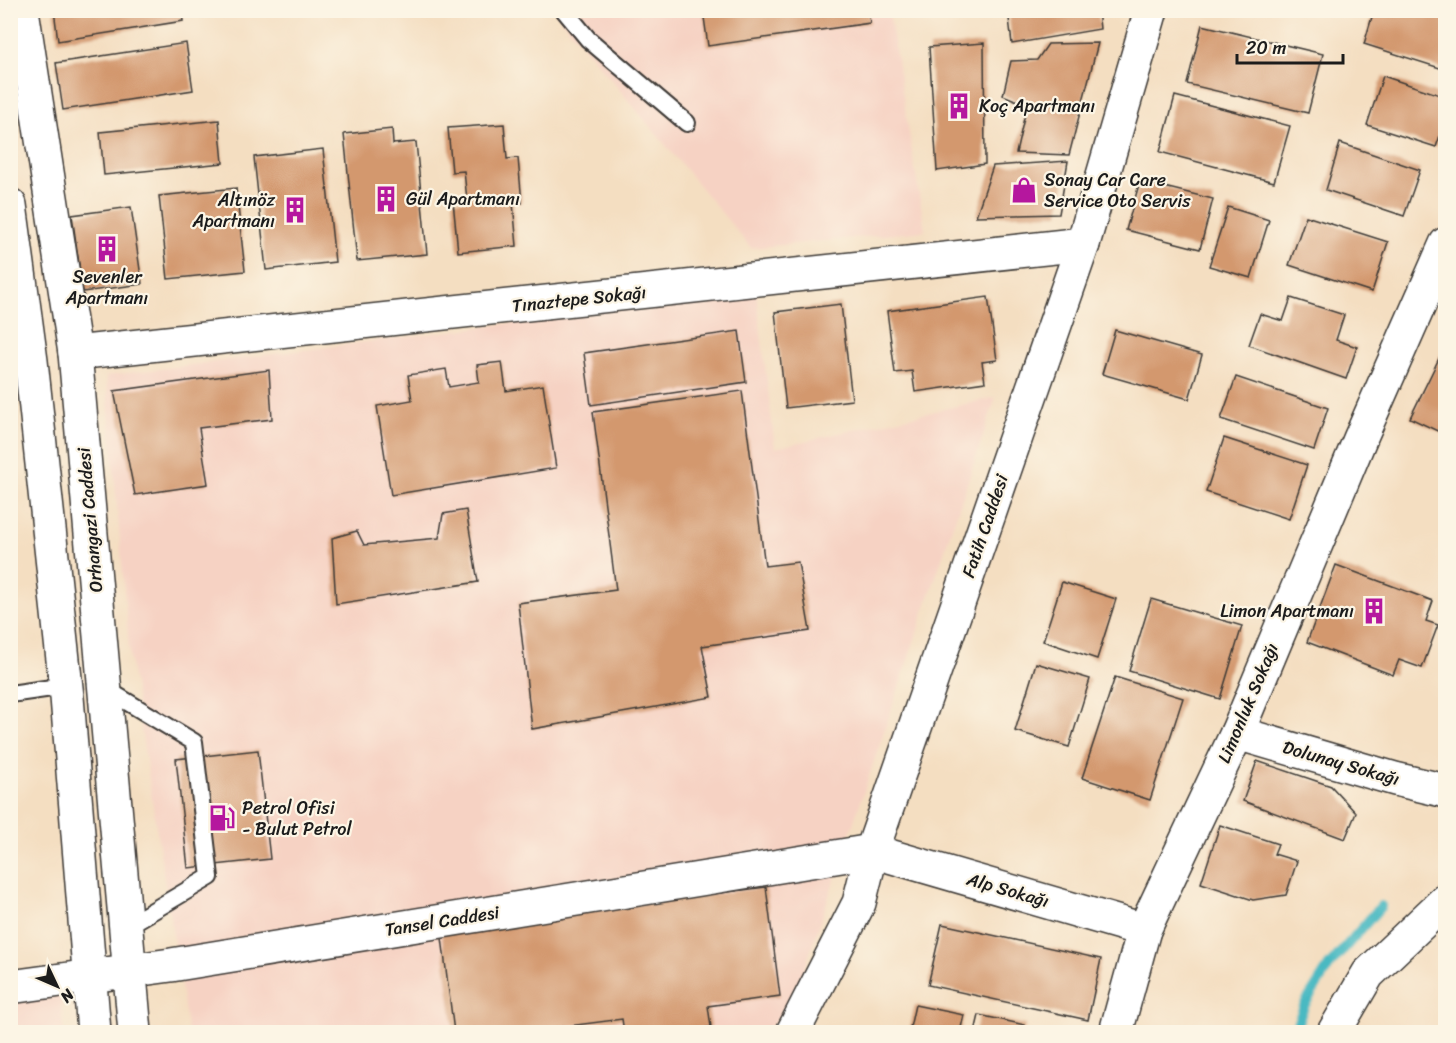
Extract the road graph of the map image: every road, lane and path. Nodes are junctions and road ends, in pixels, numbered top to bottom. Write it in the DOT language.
graph roads {
  1 [pos="22,10"];
  2 [pos="564,10"];
  3 [pos="1151,10"];
  4 [pos="687,123"];
  5 [pos="10,205"];
  6 [pos="1083,244"];
  7 [pos="1446,244"];
  8 [pos="75,352"];
  9 [pos="21,362"];
  10 [pos="66,686"];
  11 [pos="106,689"];
  12 [pos="10,694"];
  13 [pos="1237,733"];
  14 [pos="1446,791"];
  15 [pos="872,851"];
  16 [pos="1446,900"];
  17 [pos="127,926"];
  18 [pos="1144,930"];
  19 [pos="131,971"];
  20 [pos="89,977"];
  21 [pos="10,987"];
  22 [pos="94,1032"];
  23 [pos="135,1032"];
  24 [pos="793,1032"];
  25 [pos="1116,1032"];
  26 [pos="1334,1032"];
  1 -- 8 [label="street, Orhangazi Caddesi"];
  2 -- 4 [label="lane"];
  3 -- 6 [label="street, Fatih Caddesi"];
  5 -- 9 [label="street"];
  6 -- 8 [label="street, Tınaztepe Sokağı"];
  6 -- 15 [label="street, Fatih Caddesi"];
  7 -- 13 [label="street, Limonluk Sokağı"];
  8 -- 9 [label="street, Tınaztepe Sokağı"];
  8 -- 11 [label="street, Orhangazi Caddesi"];
  9 -- 10 [label="street"];
  10 -- 12 [label="lane"];
  10 -- 20 [label="street"];
  11 -- 17 [label="street, Orhangazi Caddesi"];
  11 -- 17 [label="lane"];
  13 -- 14 [label="street, Dolunay Sokağı"];
  13 -- 18 [label="street, Limonluk Sokağı"];
  15 -- 18 [label="street, Alp Sokağı"];
  15 -- 19 [label="street, Tansel Caddesi"];
  15 -- 24 [label="street, Fatih Caddesi"];
  16 -- 26 [label="street"];
  17 -- 19 [label="street, Orhangazi Caddesi"];
  18 -- 25 [label="street, Limonluk Sokağı"];
  19 -- 20 [label="street, Tansel Caddesi"];
  19 -- 23 [label="street, Orhangazi Caddesi"];
  20 -- 21 [label="street, Tansel Caddesi"];
  20 -- 22 [label="street"];
}
